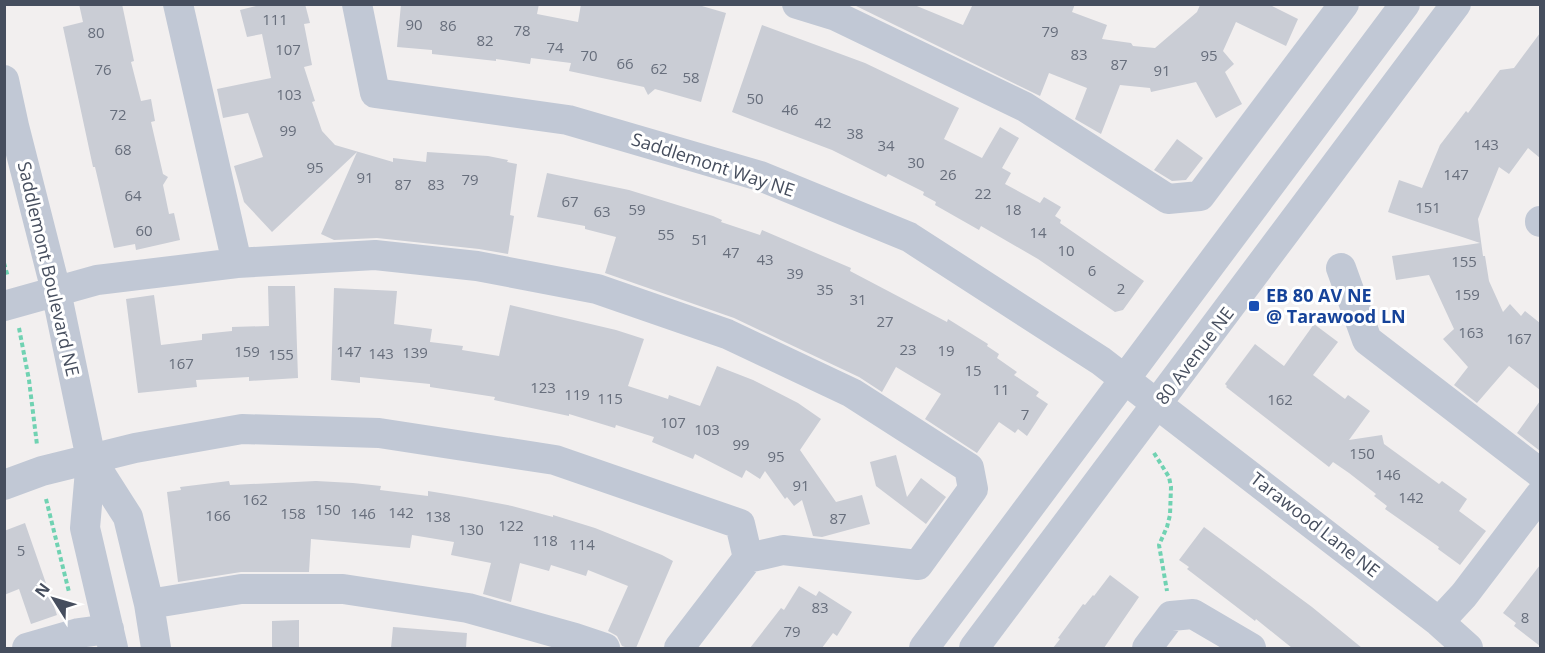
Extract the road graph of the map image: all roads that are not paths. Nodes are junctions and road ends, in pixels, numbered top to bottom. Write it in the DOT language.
graph roads {
  1 [pos="178,4"];
  2 [pos="357,4"];
  3 [pos="797,4"];
  4 [pos="1344,4"];
  5 [pos="1405,4"];
  6 [pos="1456,4"];
  7 [pos="4,80"];
  8 [pos="9,127"];
  9 [pos="237,263"];
  10 [pos="1341,268"];
  11 [pos="56,291"];
  12 [pos="9,304"];
  13 [pos="1125,379"];
  14 [pos="1158,405"];
  15 [pos="91,459"];
  16 [pos="1540,473"];
  17 [pos="4,485"];
  18 [pos="1540,495"];
  19 [pos="748,558"];
  20 [pos="149,604"];
  21 [pos="1439,622"];
  22 [pos="111,639"];
  23 [pos="27,648"];
  24 [pos="156,648"];
  25 [pos="605,648"];
  26 [pos="679,648"];
  27 [pos="924,648"];
  28 [pos="974,648"];
  29 [pos="1147,648"];
  30 [pos="1251,648"];
  31 [pos="1468,648"];
  1 -- 9 [label="street"];
  2 -- 13 [label="street, Saddlemont Way NE"];
  3 -- 4 [label="street"];
  5 -- 13 [label="street"];
  6 -- 14 [label="street, 80 Avenue NE"];
  7 -- 8 [label="street, Saddlemont Boulevard NE"];
  8 -- 11 [label="street, Saddlemont Boulevard NE"];
  9 -- 11 [label="street"];
  9 -- 19 [label="street"];
  10 -- 16 [label="street"];
  11 -- 12 [label="street"];
  11 -- 15 [label="street, Saddlemont Boulevard NE"];
  13 -- 14 [label="street, Saddlemont Way NE"];
  13 -- 27 [label="street"];
  14 -- 21 [label="street, Tarawood Lane NE"];
  14 -- 28 [label="street, 80 Avenue NE"];
  15 -- 17 [label="street"];
  15 -- 19 [label="street"];
  15 -- 20 [label="street, Saddlemont Boulevard NE"];
  15 -- 22 [label="street, Saddlemont Boulevard NE"];
  18 -- 21 [label="street"];
  19 -- 26 [label="street"];
  20 -- 24 [label="street, Saddlemont Boulevard NE"];
  20 -- 25 [label="street"];
  21 -- 31 [label="street, Tarawood Lane NE"];
  22 -- 23 [label="street"];
  29 -- 30 [label="street"];
}
